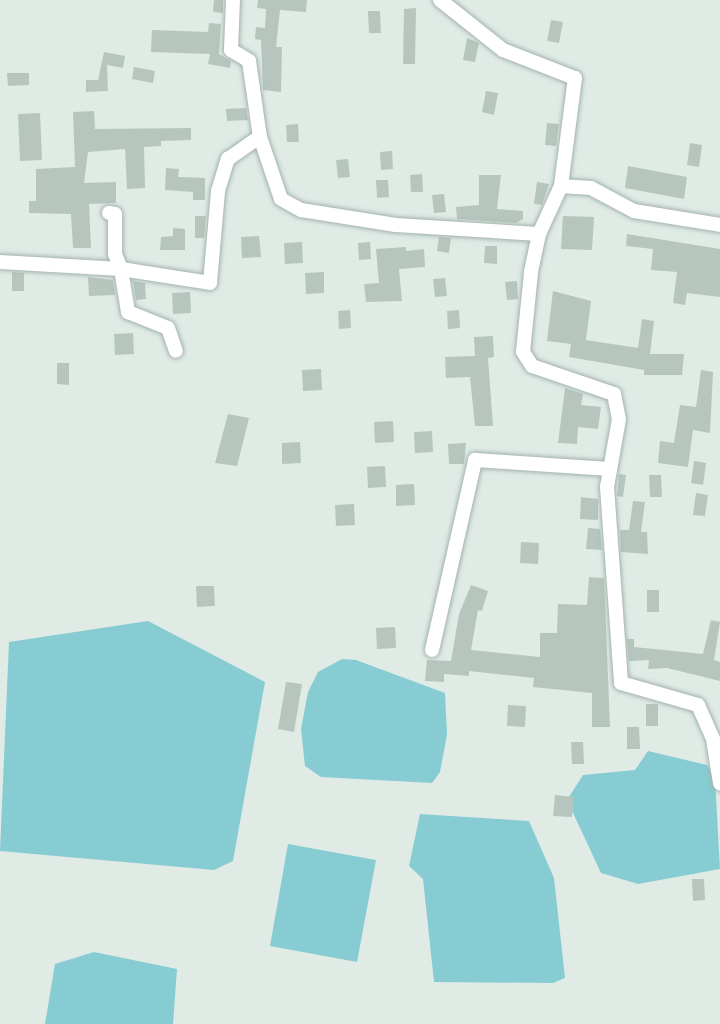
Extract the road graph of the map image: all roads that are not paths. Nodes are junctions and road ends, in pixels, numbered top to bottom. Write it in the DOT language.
graph roads {
  1 [pos="233,0"];
  2 [pos="440,0"];
  3 [pos="260,137"];
  4 [pos="561,186"];
  5 [pos="108,213"];
  6 [pos="720,225"];
  7 [pos="539,234"];
  8 [pos="0,262"];
  9 [pos="121,269"];
  10 [pos="176,351"];
  11 [pos="610,469"];
  12 [pos="432,650"];
  13 [pos="720,783"];
  1 -- 3 [label="street"];
  2 -- 4 [label="street"];
  3 -- 7 [label="street"];
  3 -- 9 [label="street"];
  4 -- 6 [label="street"];
  4 -- 7 [label="street"];
  5 -- 9 [label="street"];
  7 -- 11 [label="street"];
  8 -- 9 [label="street"];
  9 -- 10 [label="street"];
  11 -- 12 [label="street"];
  11 -- 13 [label="street"];
}
